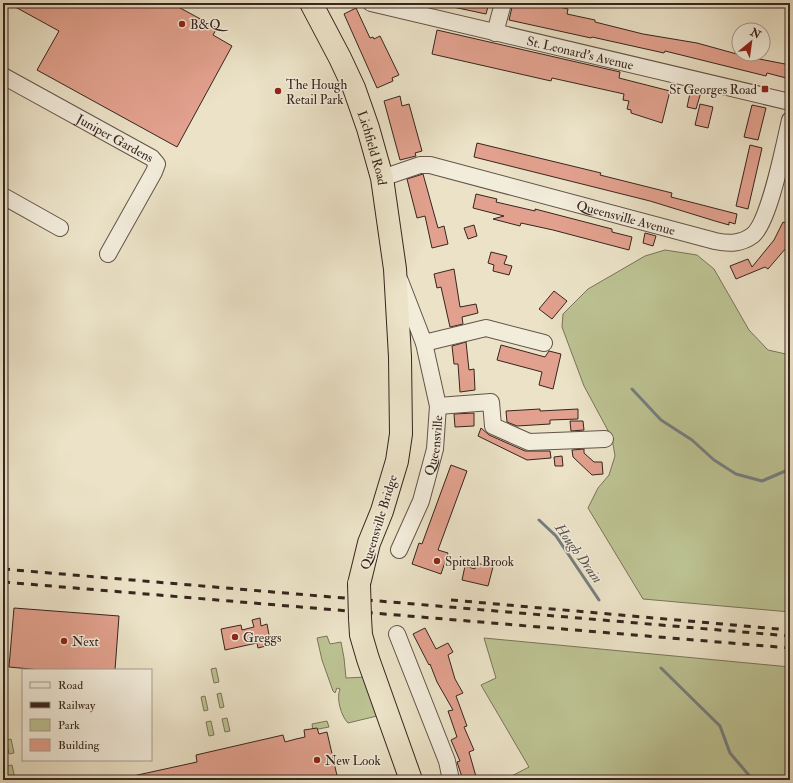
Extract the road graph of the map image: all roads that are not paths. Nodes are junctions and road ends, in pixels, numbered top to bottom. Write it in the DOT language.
graph roads {
  1 [pos="310,3"];
  2 [pos="371,3"];
  3 [pos="503,3"];
  4 [pos="495,32"];
  5 [pos="3,76"];
  6 [pos="790,102"];
  7 [pos="790,120"];
  8 [pos="382,178"];
  9 [pos="3,196"];
  10 [pos="60,228"];
  11 [pos="108,254"];
  12 [pos="395,269"];
  13 [pos="396,303"];
  14 [pos="424,343"];
  15 [pos="544,343"];
  16 [pos="438,406"];
  17 [pos="606,439"];
  18 [pos="399,550"];
  19 [pos="397,634"];
  20 [pos="411,780"];
  21 [pos="452,780"];
  1 -- 8 [label="highway, Lichfield Road"];
  2 -- 4 [label="street, St. Leonard's Avenue"];
  3 -- 4 [label="street"];
  4 -- 6 [label="street, St. Leonard's Avenue"];
  5 -- 11 [label="street, Juniper Gardens"];
  7 -- 8 [label="street, Queensville Avenue"];
  8 -- 12 [label="highway, Lichfield Road"];
  9 -- 10 [label="street"];
  12 -- 13 [label="highway, Lichfield Road"];
  12 -- 14 [label="street, Queensville"];
  13 -- 20 [label="highway, Queensville Bridge, bridge"];
  14 -- 15 [label="street"];
  14 -- 16 [label="street, Queensville"];
  16 -- 17 [label="street"];
  16 -- 18 [label="street, Queensville"];
  19 -- 21 [label="street"];
}
